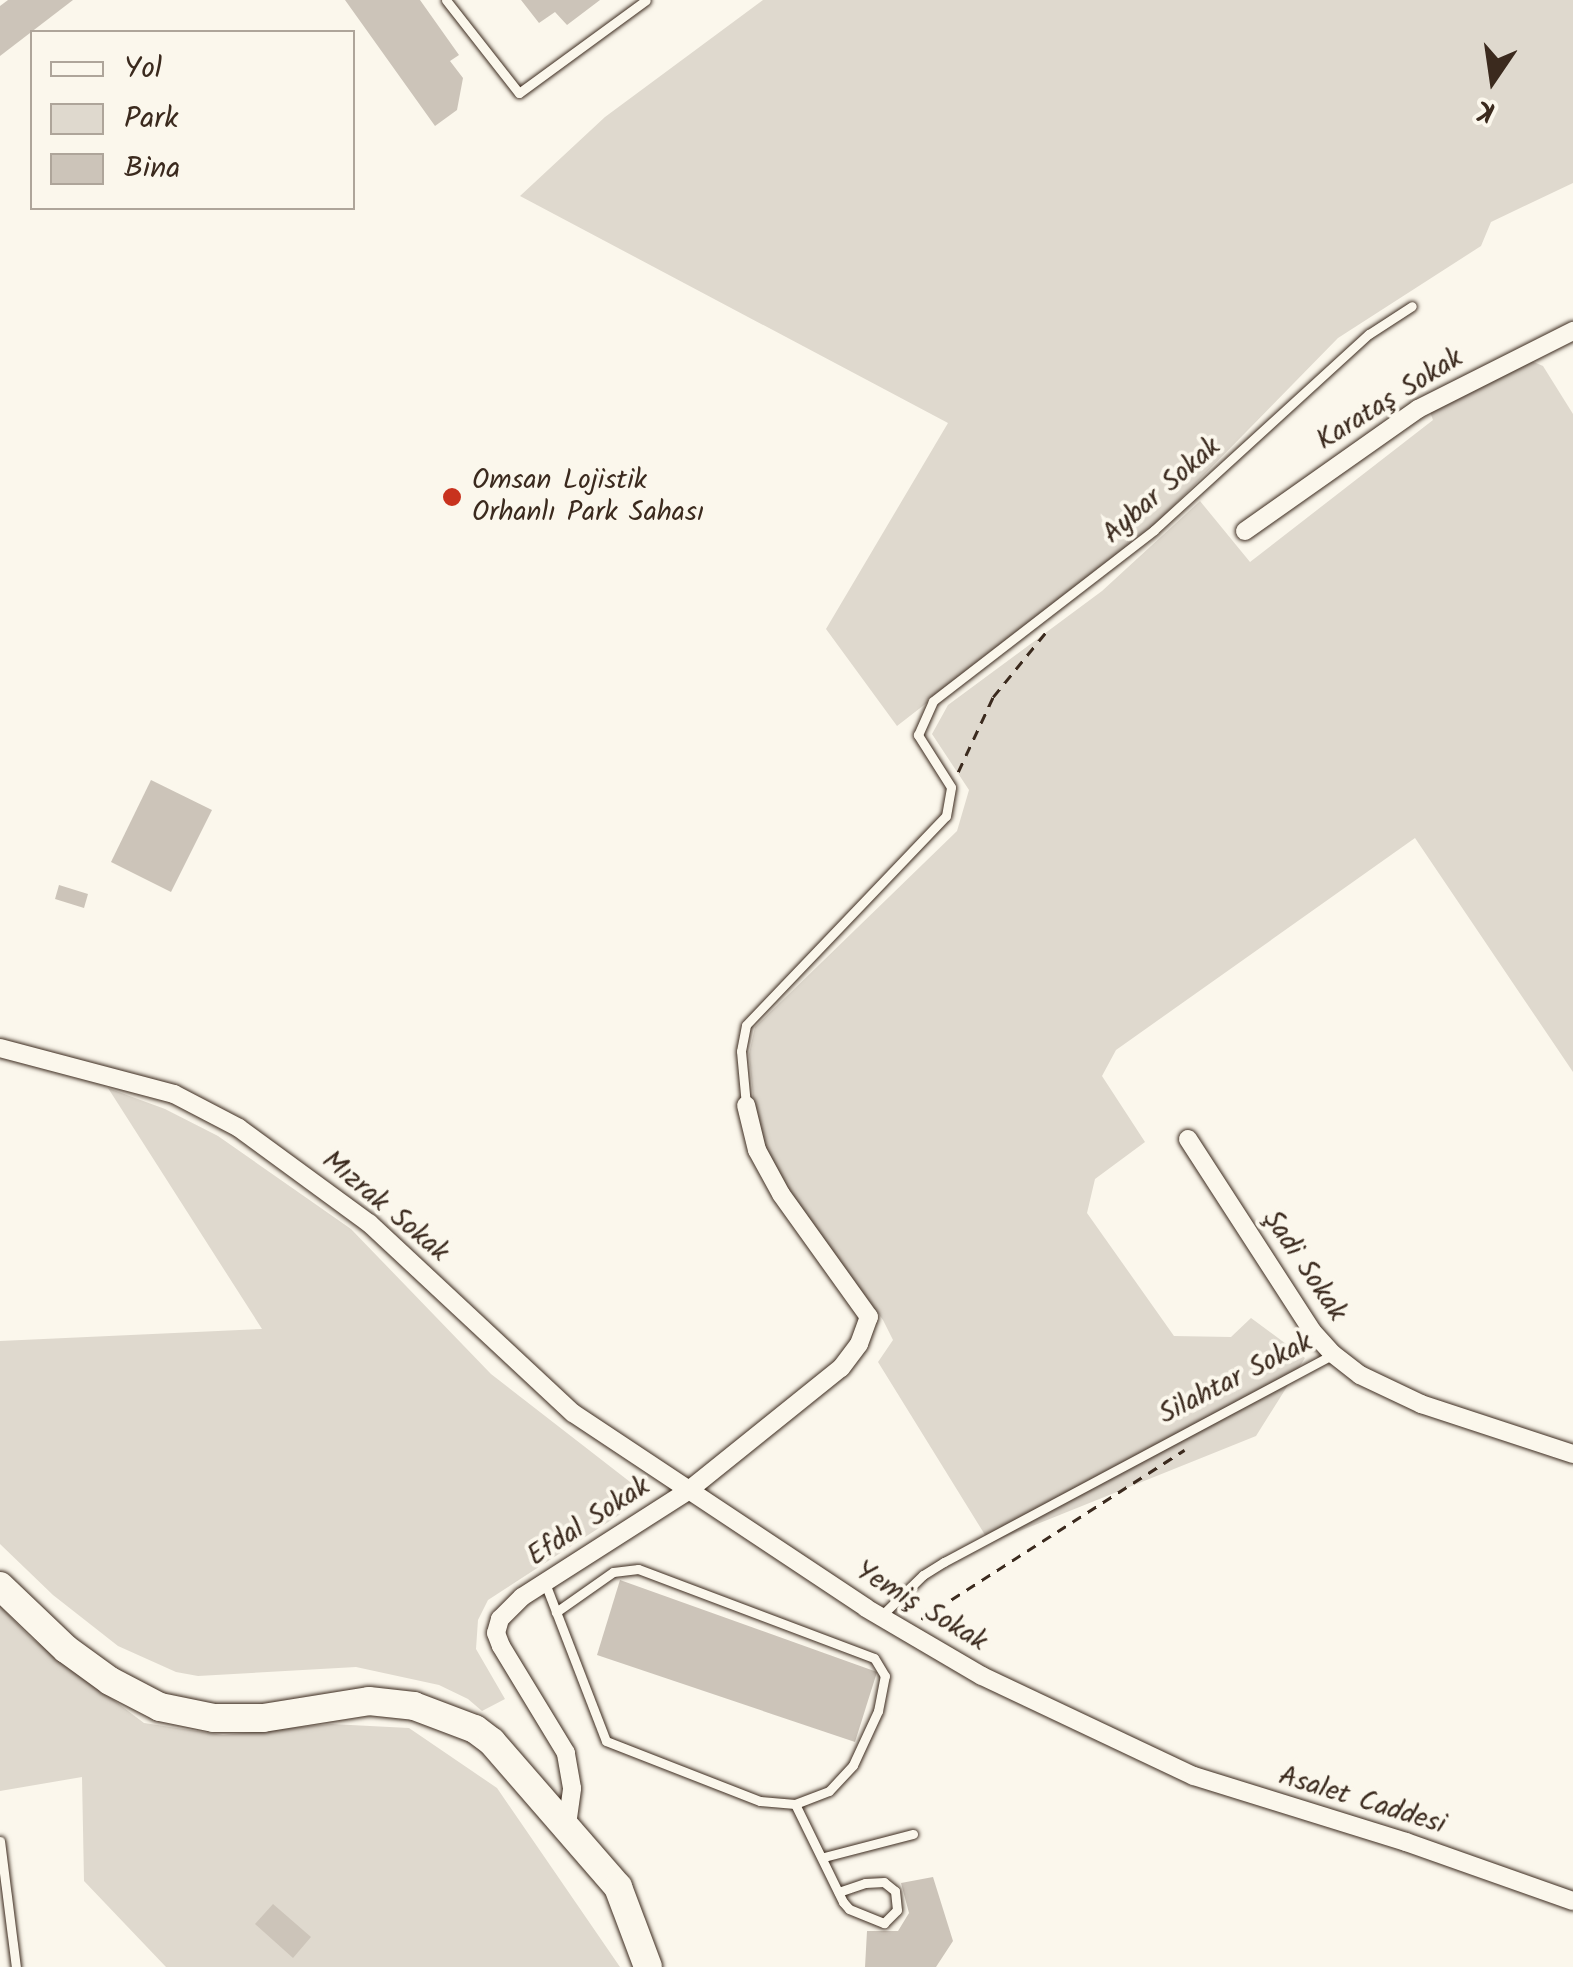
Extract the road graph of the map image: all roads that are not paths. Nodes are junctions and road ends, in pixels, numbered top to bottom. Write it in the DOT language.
graph roads {
  1 [pos="446,0"];
  2 [pos="646,0"];
  3 [pos="1412,306"];
  4 [pos="1573,331"];
  5 [pos="1245,531"];
  6 [pos="0,1048"];
  7 [pos="746,1105"];
  8 [pos="1188,1139"];
  9 [pos="1333,1354"];
  10 [pos="1573,1454"];
  11 [pos="689,1490"];
  12 [pos="545,1583"];
  13 [pos="0,1586"];
  14 [pos="556,1612"];
  15 [pos="880,1616"];
  16 [pos="1136,1750"];
  17 [pos="795,1804"];
  18 [pos="567,1825"];
  19 [pos="913,1834"];
  20 [pos="0,1841"];
  21 [pos="824,1857"];
  22 [pos="839,1892"];
  23 [pos="1573,1901"];
  24 [pos="16,1967"];
  25 [pos="648,1967"];
  1 -- 2 [label="lane"];
  3 -- 7 [label="lane, Aybar Sokak"];
  4 -- 5 [label="street, Karataş Sokak"];
  6 -- 11 [label="street, Mızrak Sokak"];
  7 -- 11 [label="street, Efdal Sokak"];
  8 -- 9 [label="street, Şadi Sokak"];
  9 -- 10 [label="street, Şadi Sokak"];
  9 -- 15 [label="lane, Silahtar Sokak"];
  11 -- 12 [label="street, Efdal Sokak"];
  11 -- 15 [label="street, Yemiş Sokak"];
  12 -- 14 [label="lane"];
  12 -- 18 [label="street, Efdal Sokak"];
  13 -- 18 [label="main road"];
  14 -- 17 [label="lane"];
  14 -- 17 [label="lane"];
  15 -- 16 [label="street, Yemiş Sokak"];
  16 -- 23 [label="street, Asalet Caddesi"];
  17 -- 21 [label="lane"];
  18 -- 25 [label="main road"];
  19 -- 21 [label="lane"];
  20 -- 24 [label="lane"];
  21 -- 22 [label="lane"];
  22 -- 22 [label="lane"];
}
